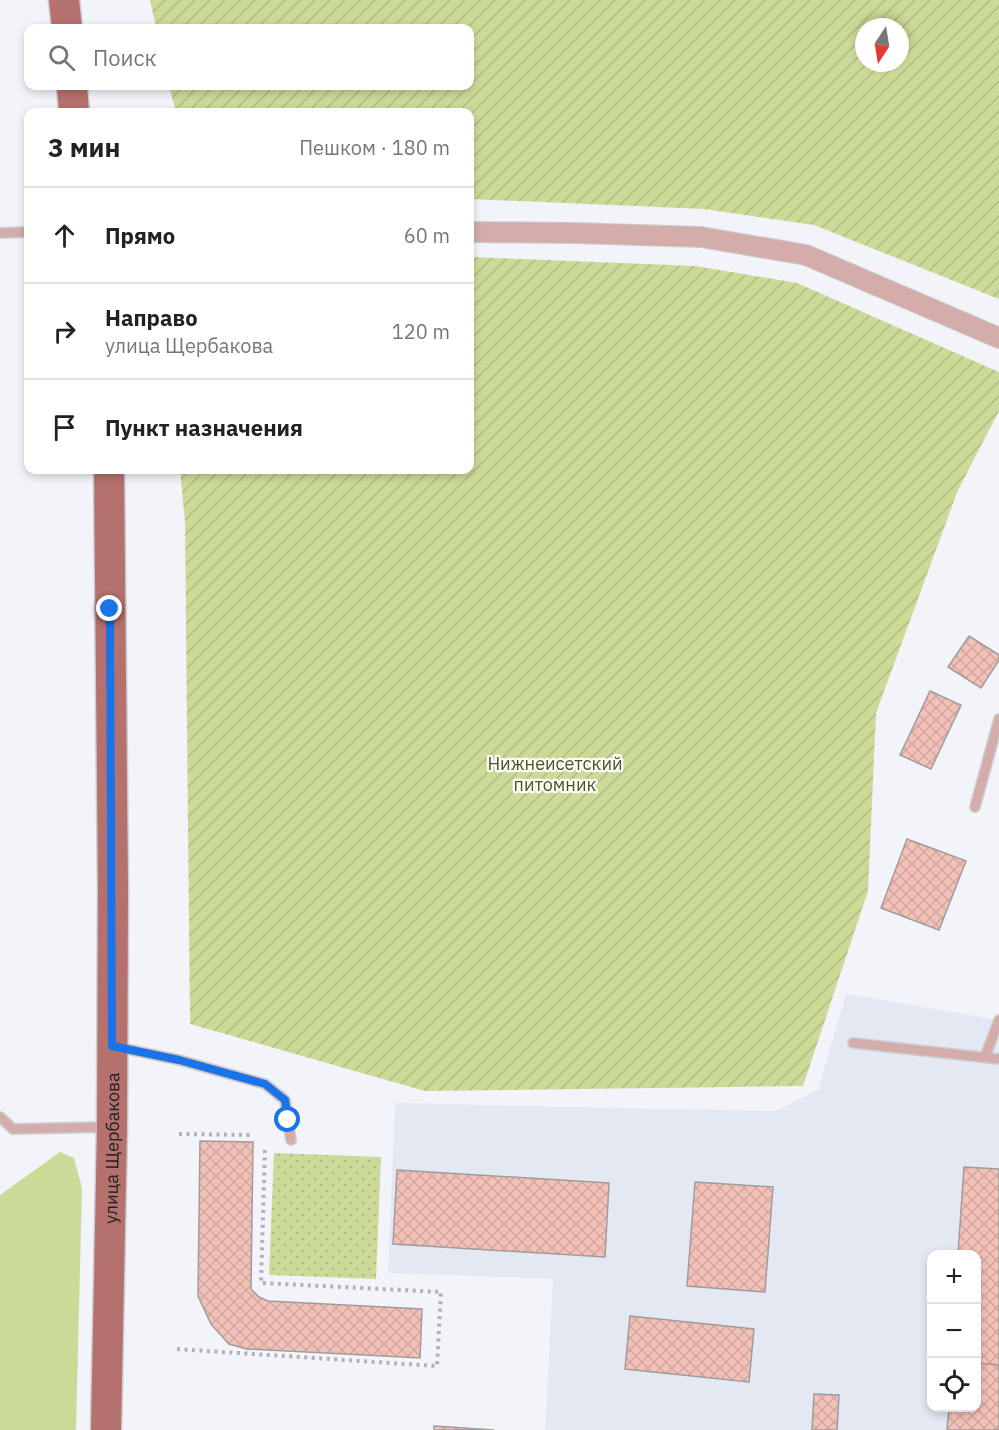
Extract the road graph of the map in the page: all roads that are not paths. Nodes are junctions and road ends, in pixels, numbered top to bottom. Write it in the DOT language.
graph roads {
  1 [pos="64,0"];
  2 [pos="67,24"];
  3 [pos="72,90"];
  4 [pos="74,108"];
  5 [pos="24,232"];
  6 [pos="474,232"];
  7 [pos="0,233"];
  8 [pos="999,338"];
  9 [pos="109,474"];
  10 [pos="999,719"];
  11 [pos="975,807"];
  12 [pos="999,1020"];
  13 [pos="853,1043"];
  14 [pos="112,1046"];
  15 [pos="986,1057"];
  16 [pos="999,1059"];
  17 [pos="0,1117"];
  18 [pos="112,1127"];
  19 [pos="291,1140"];
  20 [pos="106,1430"];
  1 -- 2 [label="main road"];
  3 -- 4 [label="main road"];
  5 -- 7 [label="lane"];
  6 -- 8 [label="street"];
  9 -- 14 [label="main road, улица Щербакова"];
  10 -- 11 [label="lane"];
  12 -- 15 [label="lane"];
  13 -- 15 [label="lane"];
  14 -- 18 [label="main road, улица Щербакова"];
  14 -- 19 [label="lane"];
  15 -- 16 [label="lane"];
  17 -- 18 [label="lane"];
  18 -- 20 [label="main road, улица Щербакова"];
}
